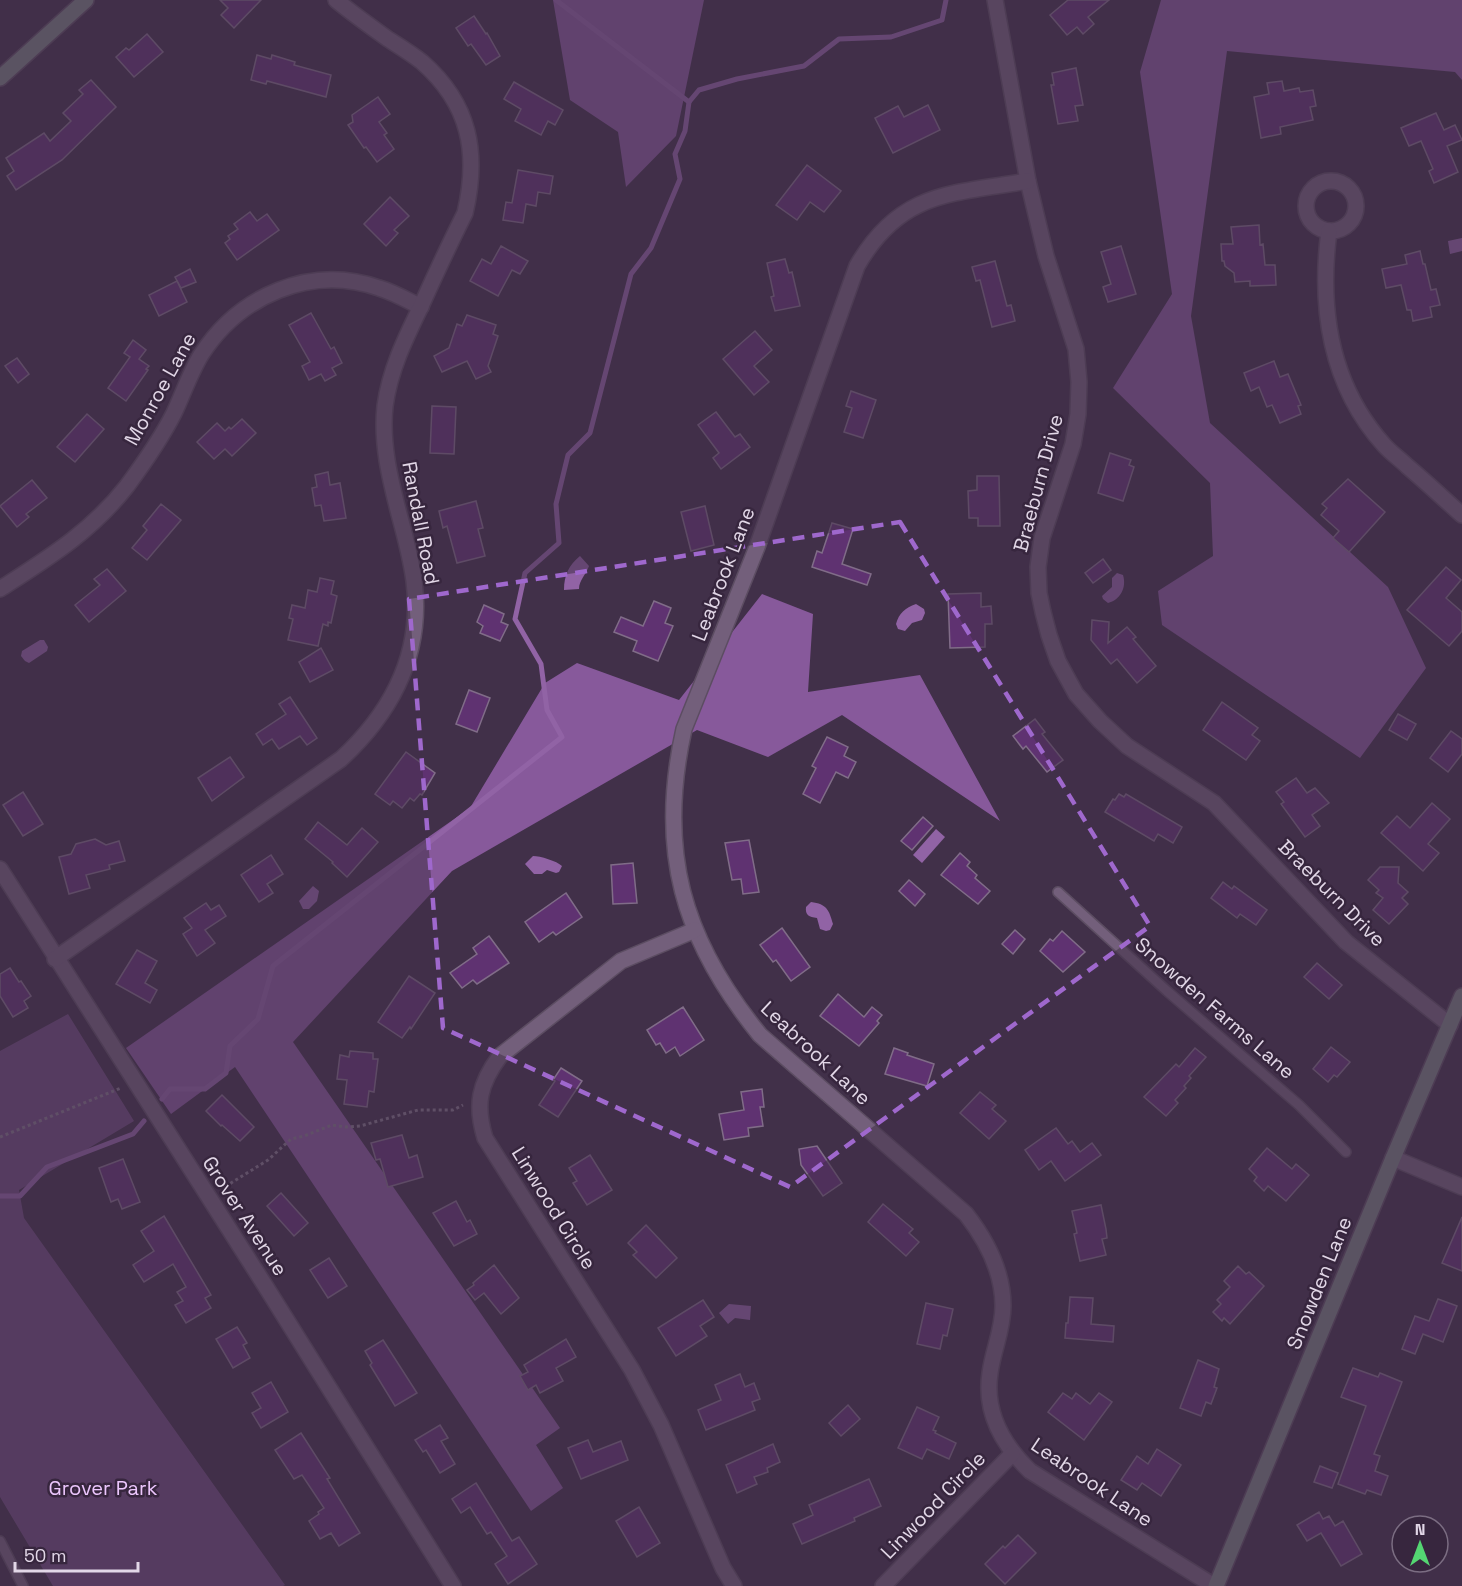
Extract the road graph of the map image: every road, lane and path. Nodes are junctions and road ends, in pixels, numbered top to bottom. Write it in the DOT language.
graph roads {
  1 [pos="86,0"];
  2 [pos="336,0"];
  3 [pos="995,0"];
  4 [pos="0,78"];
  5 [pos="1028,181"];
  6 [pos="1329,231"];
  7 [pos="421,306"];
  8 [pos="1462,515"];
  9 [pos="0,589"];
  10 [pos="0,869"];
  11 [pos="1058,892"];
  12 [pos="695,930"];
  13 [pos="56,958"];
  14 [pos="1462,996"];
  15 [pos="1450,1025"];
  16 [pos="124,1086"];
  17 [pos="463,1105"];
  18 [pos="0,1137"];
  19 [pos="1346,1152"];
  20 [pos="1393,1158"];
  21 [pos="1462,1187"];
  22 [pos="214,1206"];
  23 [pos="1012,1454"];
  24 [pos="0,1541"];
  25 [pos="23,1586"];
  26 [pos="453,1586"];
  27 [pos="734,1586"];
  28 [pos="883,1586"];
  29 [pos="1215,1586"];
  1 -- 4 [label="street"];
  2 -- 7 [label="street, Randall Road"];
  3 -- 5 [label="street, Braeburn Drive"];
  5 -- 12 [label="street, Leabrook Lane"];
  5 -- 15 [label="street, Braeburn Drive"];
  6 -- 8 [label="street"];
  7 -- 9 [label="street, Monroe Lane"];
  7 -- 13 [label="street, Randall Road"];
  10 -- 13 [label="street, Grover Avenue"];
  11 -- 19 [label="lane, Snowden Farms Lane"];
  12 -- 23 [label="street, Leabrook Lane"];
  12 -- 27 [label="street, Linwood Circle"];
  13 -- 22 [label="street, Grover Avenue"];
  14 -- 15 [label="street, Snowden Lane"];
  15 -- 20 [label="street, Snowden Lane"];
  16 -- 18 [label="path"];
  17 -- 22 [label="path"];
  20 -- 21 [label="street"];
  20 -- 29 [label="street, Snowden Lane"];
  22 -- 26 [label="street, Grover Avenue"];
  23 -- 28 [label="street, Linwood Circle"];
  23 -- 29 [label="street, Leabrook Lane"];
  24 -- 25 [label="lane"];
}
